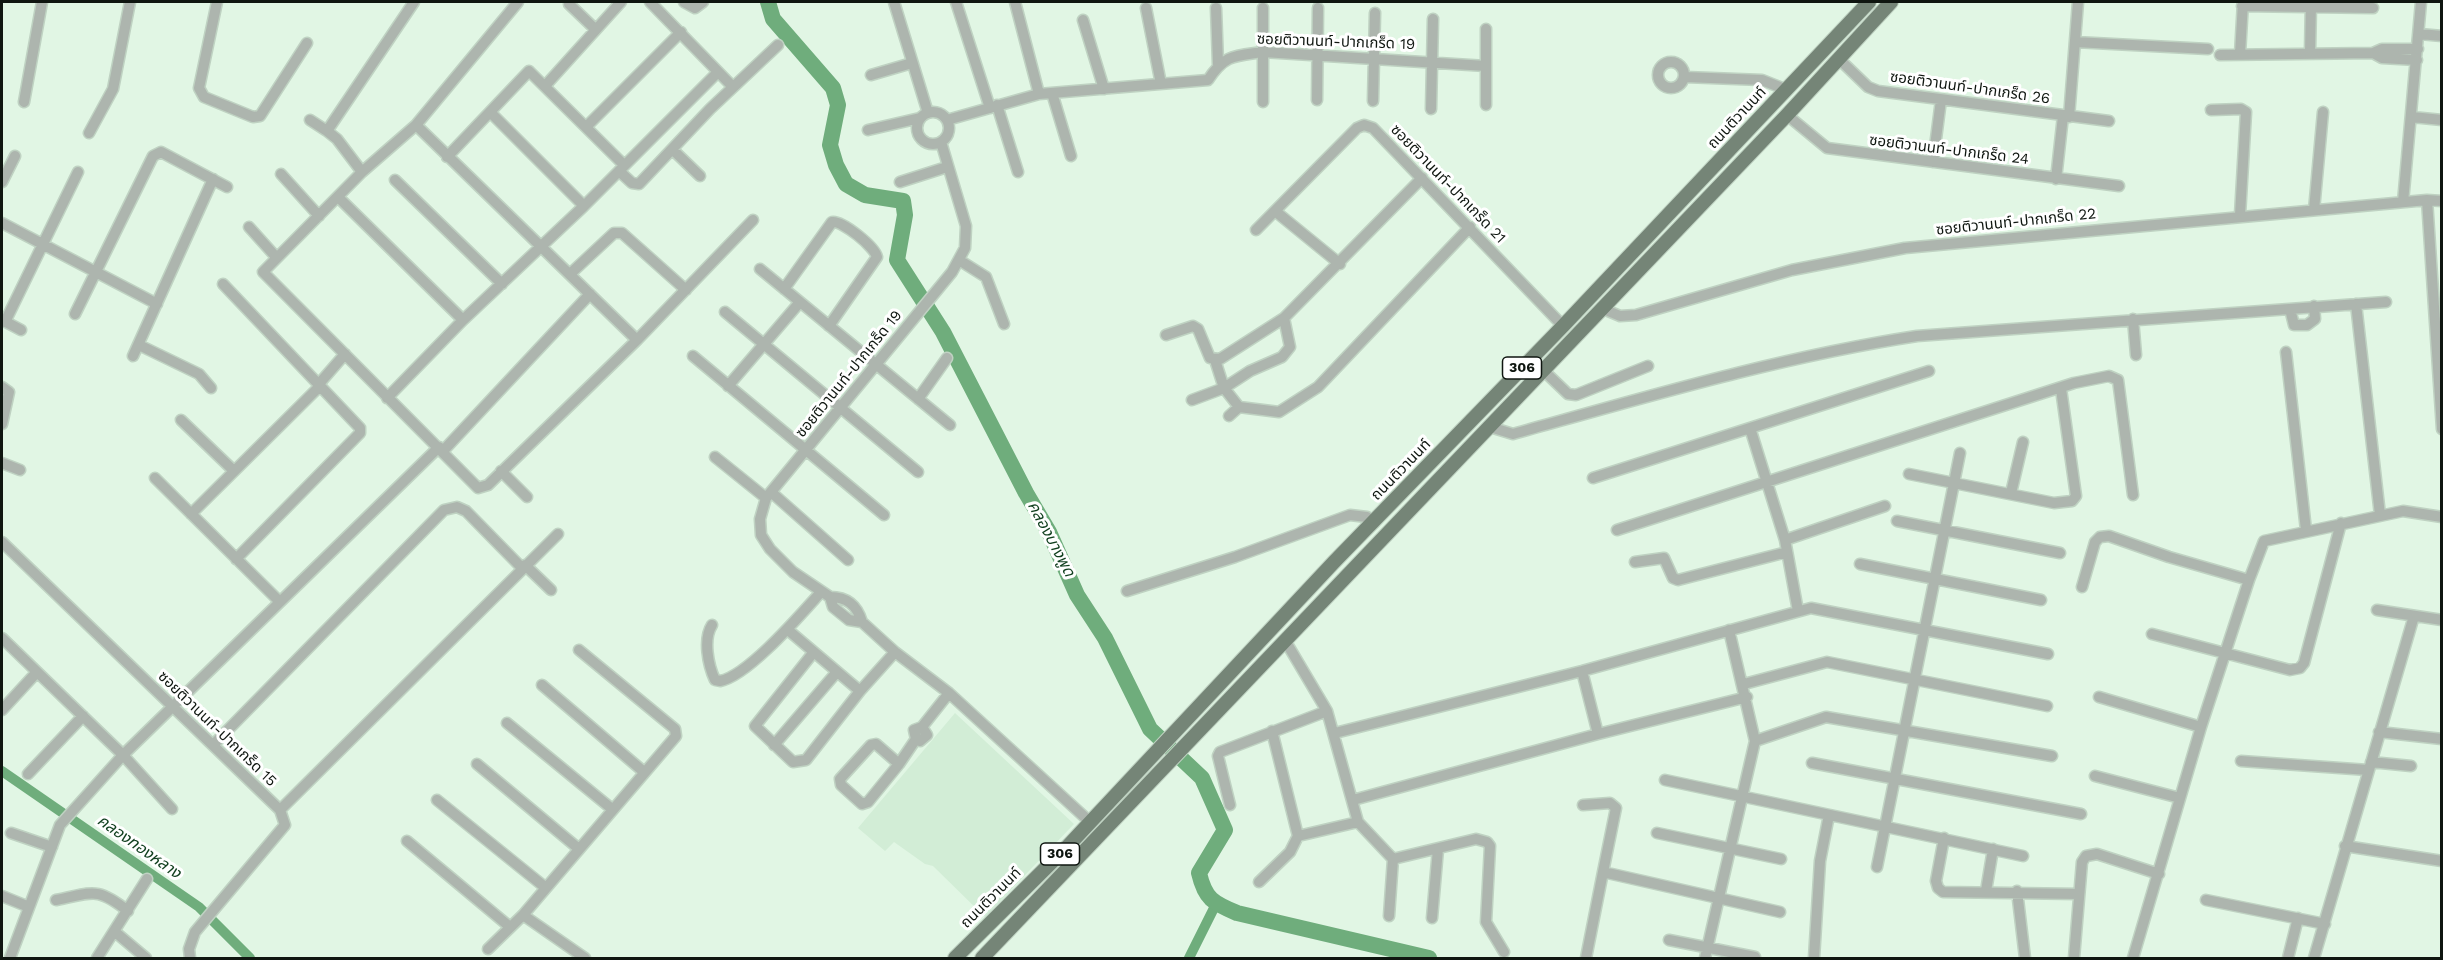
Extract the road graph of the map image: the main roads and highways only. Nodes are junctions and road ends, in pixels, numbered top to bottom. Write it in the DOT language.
graph roads {
  1 [pos="1869,2"];
  2 [pos="1891,2"];
  3 [pos="1589,298"];
  4 [pos="1601,308"];
  5 [pos="955,958"];
  6 [pos="982,958"];
  1 -- 3 [label="main road, ถนนติวานนท์ / 306"];
  2 -- 4 [label="main road, 306"];
  3 -- 4 [label="main road"];
  3 -- 5 [label="main road, ถนนติวานนท์ / 306"];
  4 -- 6 [label="main road, 306"];
}
